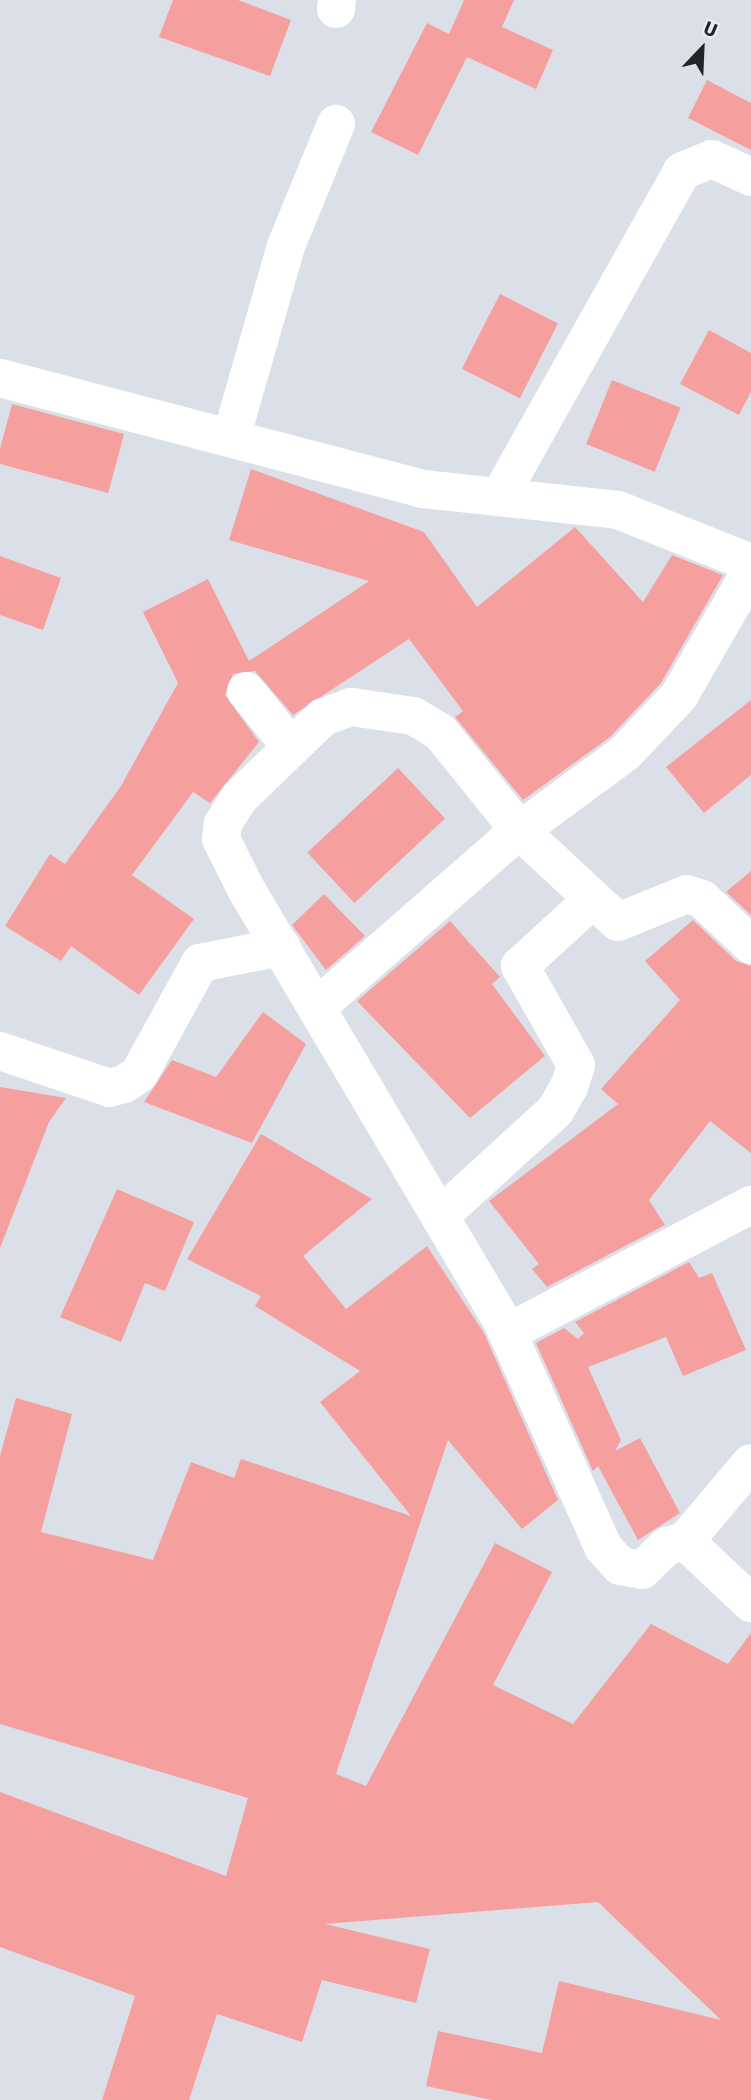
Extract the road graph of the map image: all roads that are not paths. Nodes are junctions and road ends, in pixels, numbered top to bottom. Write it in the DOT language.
graph roads {
  1 [pos="336,124"];
  2 [pos="751,177"];
  3 [pos="0,377"];
  4 [pos="231,438"];
  5 [pos="501,494"];
  6 [pos="751,563"];
  7 [pos="751,571"];
  8 [pos="246,691"];
  9 [pos="292,747"];
  10 [pos="520,831"];
  11 [pos="593,899"];
  12 [pos="751,945"];
  13 [pos="281,947"];
  14 [pos="317,1007"];
  15 [pos="0,1051"];
  16 [pos="751,1205"];
  17 [pos="441,1215"];
  18 [pos="507,1333"];
  19 [pos="751,1463"];
  20 [pos="685,1541"];
  21 [pos="751,1603"];
  1 -- 4 [label="street"];
  2 -- 5 [label="street"];
  3 -- 4 [label="street"];
  4 -- 5 [label="street"];
  5 -- 6 [label="street"];
  7 -- 10 [label="street"];
  8 -- 9 [label="street"];
  9 -- 10 [label="street"];
  9 -- 13 [label="street"];
  10 -- 11 [label="street"];
  10 -- 14 [label="street"];
  11 -- 12 [label="street"];
  11 -- 17 [label="street"];
  13 -- 14 [label="street"];
  13 -- 15 [label="street"];
  14 -- 17 [label="street"];
  16 -- 18 [label="street"];
  17 -- 18 [label="street"];
  18 -- 20 [label="street"];
  19 -- 20 [label="street"];
  20 -- 21 [label="street"];
}
